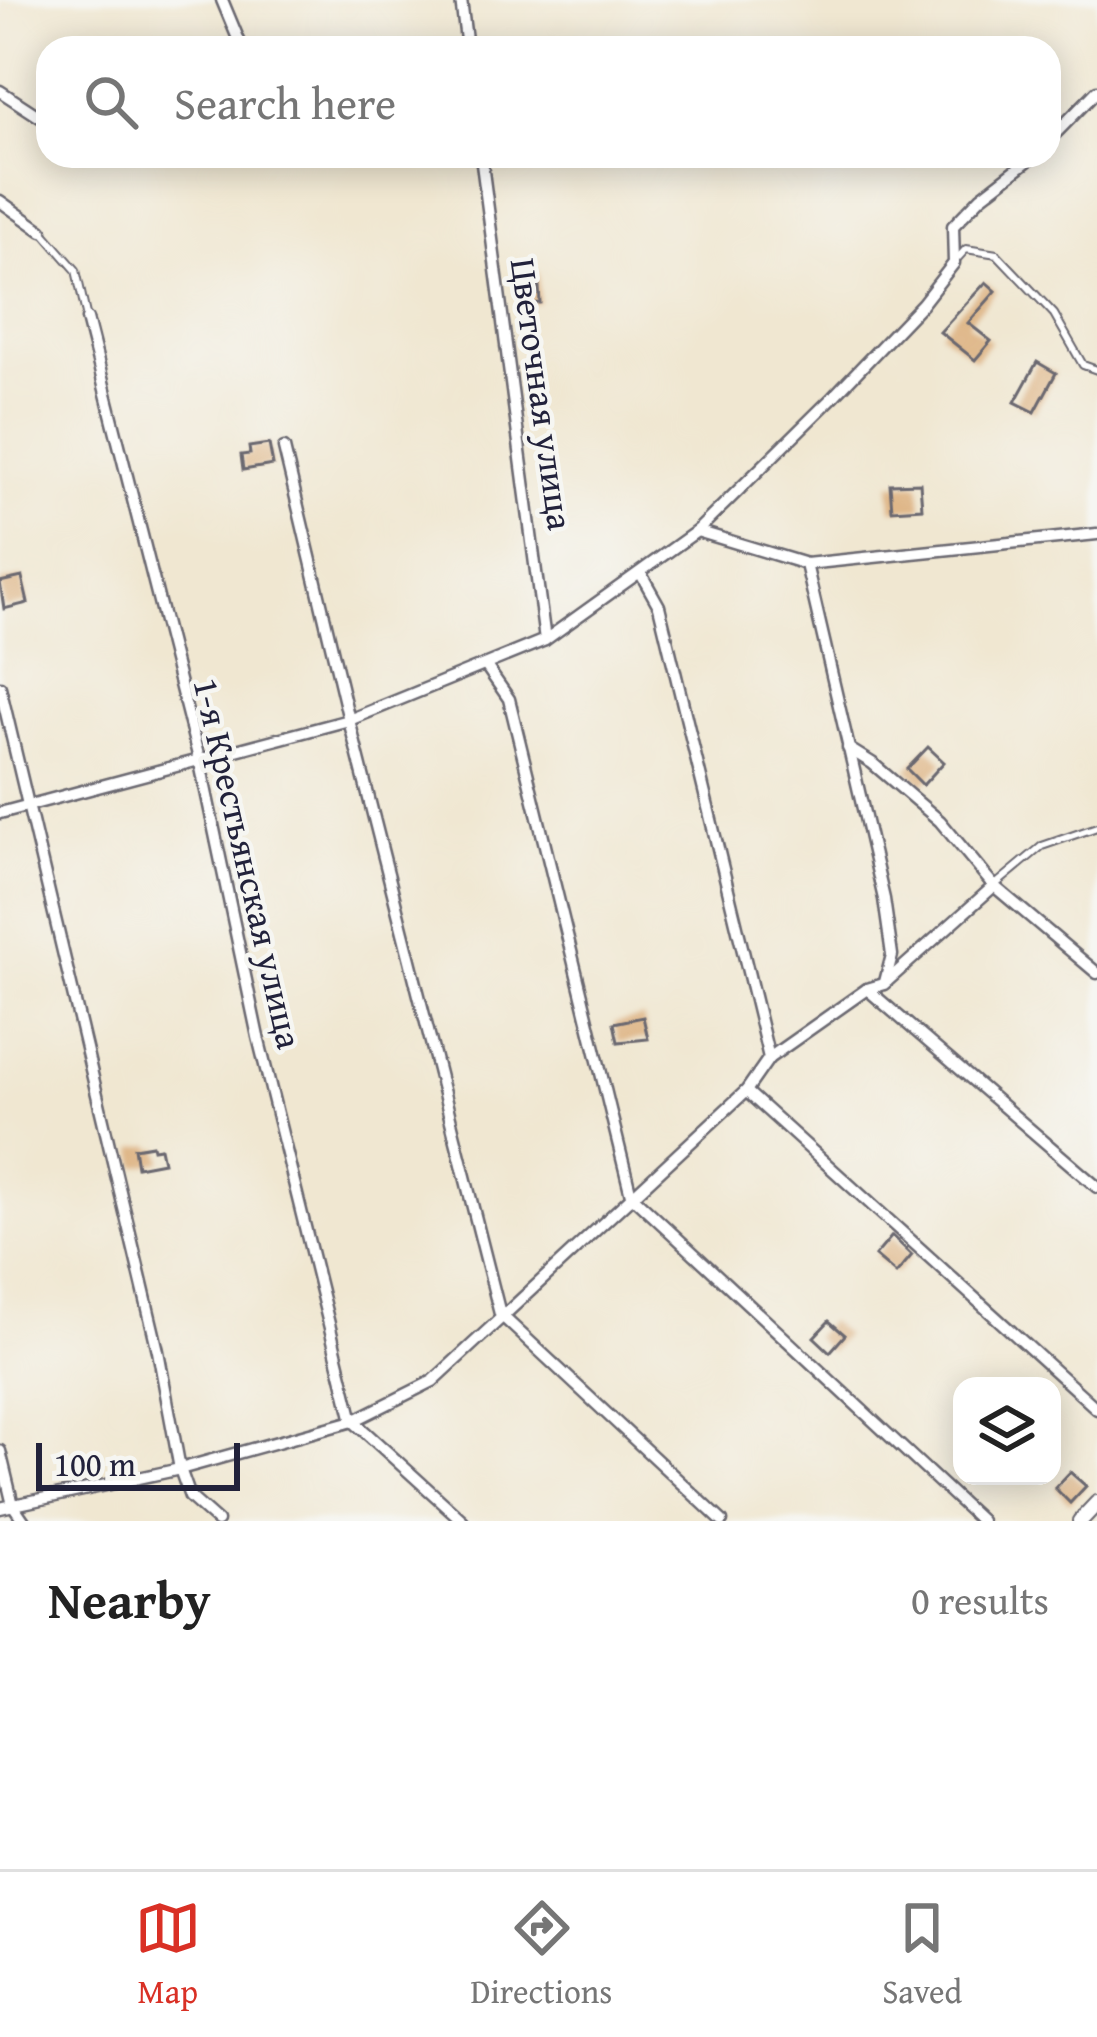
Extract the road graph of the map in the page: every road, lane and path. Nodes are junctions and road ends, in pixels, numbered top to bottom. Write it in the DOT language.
graph roads {
  1 [pos="222,0"];
  2 [pos="461,0"];
  3 [pos="237,36"];
  4 [pos="466,36"];
  5 [pos="0,92"];
  6 [pos="1097,92"];
  7 [pos="36,114"];
  8 [pos="1061,128"];
  9 [pos="484,168"];
  10 [pos="1018,168"];
  11 [pos="0,200"];
  12 [pos="42,230"];
  13 [pos="954,263"];
  14 [pos="87,319"];
  15 [pos="1097,370"];
  16 [pos="284,448"];
  17 [pos="697,530"];
  18 [pos="1097,534"];
  19 [pos="806,564"];
  20 [pos="641,574"];
  21 [pos="545,640"];
  22 [pos="486,666"];
  23 [pos="0,687"];
  24 [pos="349,720"];
  25 [pos="848,748"];
  26 [pos="200,763"];
  27 [pos="28,806"];
  28 [pos="0,813"];
  29 [pos="1097,827"];
  30 [pos="994,886"];
  31 [pos="1097,973"];
  32 [pos="884,984"];
  33 [pos="867,989"];
  34 [pos="769,1058"];
  35 [pos="746,1091"];
  36 [pos="1097,1187"];
  37 [pos="631,1196"];
  38 [pos="500,1314"];
  39 [pos="1097,1409"];
  40 [pos="352,1421"];
  41 [pos="0,1451"];
  42 [pos="180,1469"];
  43 [pos="1097,1504"];
  44 [pos="6,1507"];
  45 [pos="25,1521"];
  46 [pos="217,1521"];
  47 [pos="463,1521"];
  48 [pos="722,1521"];
  49 [pos="981,1521"];
  50 [pos="1080,1521"];
  1 -- 3 [label="street"];
  2 -- 4 [label="street"];
  5 -- 7 [label="street"];
  6 -- 8 [label="street"];
  9 -- 21 [label="street, Цветочная улица"];
  10 -- 13 [label="street"];
  11 -- 12 [label="street"];
  12 -- 14 [label="lane"];
  13 -- 15 [label="lane"];
  13 -- 17 [label="street"];
  14 -- 26 [label="street, 1-я Крестьянская улица"];
  16 -- 24 [label="street"];
  17 -- 19 [label="street"];
  17 -- 20 [label="street"];
  18 -- 19 [label="street"];
  19 -- 25 [label="street"];
  20 -- 21 [label="street"];
  20 -- 34 [label="street"];
  21 -- 22 [label="street"];
  22 -- 24 [label="street"];
  22 -- 37 [label="street"];
  23 -- 27 [label="street"];
  24 -- 26 [label="street"];
  24 -- 38 [label="street"];
  25 -- 30 [label="street"];
  25 -- 32 [label="street"];
  26 -- 27 [label="street"];
  26 -- 40 [label="street, 1-я Крестьянская улица"];
  27 -- 28 [label="street"];
  27 -- 42 [label="street"];
  29 -- 30 [label="lane"];
  30 -- 31 [label="street"];
  30 -- 32 [label="street"];
  32 -- 33 [label="street"];
  33 -- 34 [label="street"];
  33 -- 36 [label="street"];
  34 -- 35 [label="street"];
  35 -- 37 [label="street"];
  35 -- 39 [label="street"];
  37 -- 38 [label="street"];
  37 -- 49 [label="street"];
  38 -- 40 [label="street"];
  38 -- 48 [label="street"];
  40 -- 42 [label="street"];
  40 -- 47 [label="street"];
  41 -- 44 [label="street"];
  42 -- 44 [label="street"];
  42 -- 46 [label="street"];
  43 -- 50 [label="street"];
  44 -- 45 [label="street"];
}
